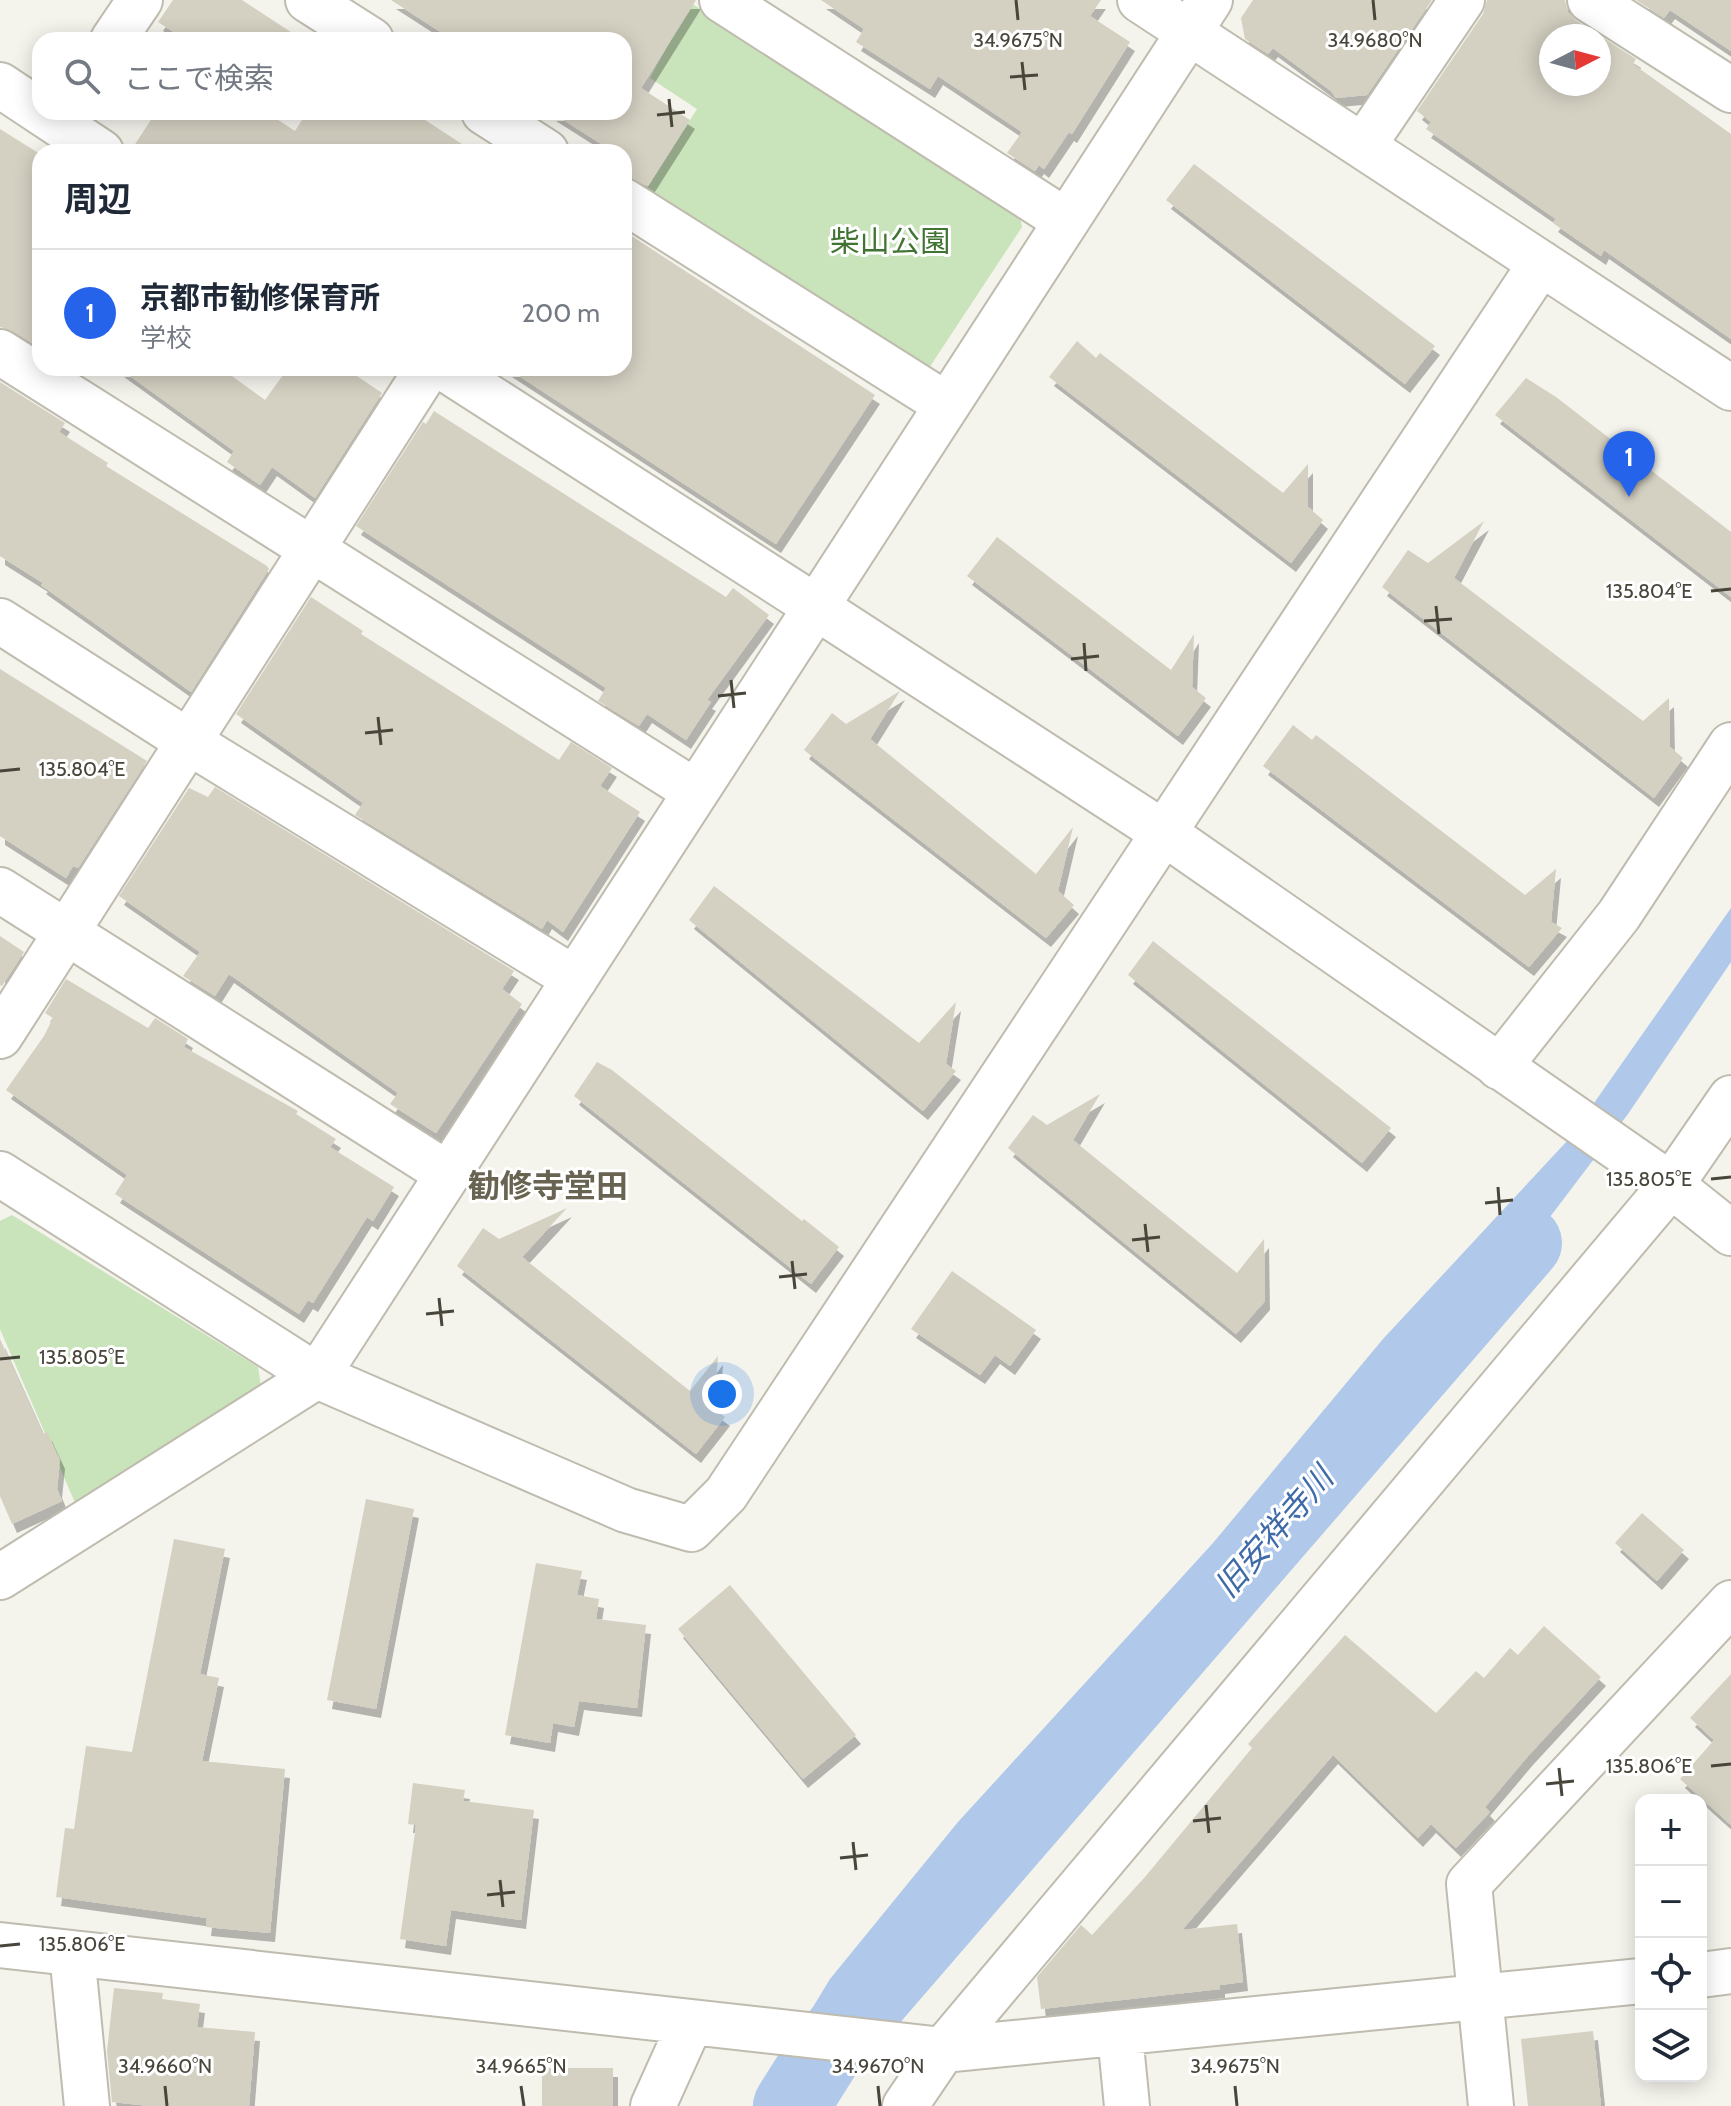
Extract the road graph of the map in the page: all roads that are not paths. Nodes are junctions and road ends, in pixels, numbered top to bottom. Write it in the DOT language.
graph roads {
  1 [pos="140,0"];
  2 [pos="308,0"];
  3 [pos="722,0"];
  4 [pos="1140,0"];
  5 [pos="1462,0"];
  6 [pos="1590,0"];
  7 [pos="1199,16"];
  8 [pos="118,32"];
  9 [pos="358,32"];
  10 [pos="0,85"];
  11 [pos="1731,90"];
  12 [pos="32,102"];
  13 [pos="63,120"];
  14 [pos="496,120"];
  15 [pos="92,144"];
  16 [pos="534,144"];
  17 [pos="1363,146"];
  18 [pos="632,206"];
  19 [pos="1066,221"];
  20 [pos="1541,263"];
  21 [pos="0,352"];
  22 [pos="32,372"];
  23 [pos="38,376"];
  24 [pos="423,376"];
  25 [pos="456,376"];
  26 [pos="1731,388"];
  27 [pos="947,405"];
  28 [pos="312,549"];
  29 [pos="816,607"];
  30 [pos="0,621"];
  31 [pos="189,742"];
  32 [pos="1731,745"];
  33 [pos="696,792"];
  34 [pos="1164,833"];
  35 [pos="0,890"];
  36 [pos="66,933"];
  37 [pos="575,979"];
  38 [pos="0,1036"];
  39 [pos="1512,1076"];
  40 [pos="1731,1098"];
  41 [pos="0,1174"];
  42 [pos="448,1174"];
  43 [pos="1671,1185"];
  44 [pos="1731,1233"];
  45 [pos="317,1376"];
  46 [pos="0,1577"];
  47 [pos="1731,1603"];
  48 [pos="0,1945"];
  49 [pos="72,1953"];
  50 [pos="1731,1971"];
  51 [pos="1707,1974"];
  52 [pos="1635,1982"];
  53 [pos="1480,1997"];
  54 [pos="691,2022"];
  55 [pos="1120,2035"];
  56 [pos="943,2050"];
  57 [pos="87,2106"];
  58 [pos="653,2106"];
  59 [pos="905,2106"];
  60 [pos="1127,2106"];
  61 [pos="1491,2106"];
  1 -- 8 [label="street"];
  2 -- 9 [label="street"];
  3 -- 19 [label="street"];
  4 -- 7 [label="street"];
  5 -- 17 [label="street"];
  6 -- 11 [label="street"];
  7 -- 17 [label="street"];
  7 -- 19 [label="street"];
  10 -- 12 [label="street"];
  13 -- 15 [label="street"];
  14 -- 16 [label="street"];
  17 -- 20 [label="street"];
  18 -- 27 [label="street"];
  19 -- 27 [label="street"];
  20 -- 26 [label="street"];
  20 -- 34 [label="street"];
  21 -- 22 [label="street"];
  23 -- 28 [label="street"];
  24 -- 28 [label="street"];
  25 -- 29 [label="street"];
  27 -- 29 [label="street"];
  28 -- 31 [label="street"];
  28 -- 33 [label="street"];
  29 -- 33 [label="street"];
  29 -- 34 [label="street"];
  30 -- 31 [label="street"];
  31 -- 36 [label="street"];
  31 -- 37 [label="street"];
  32 -- 39 [label="street"];
  33 -- 37 [label="street"];
  34 -- 39 [label="street"];
  34 -- 45 [label="street"];
  35 -- 36 [label="street"];
  36 -- 38 [label="street"];
  36 -- 42 [label="street"];
  37 -- 42 [label="street"];
  39 -- 43 [label="street"];
  40 -- 43 [label="street"];
  41 -- 45 [label="street"];
  42 -- 45 [label="street"];
  43 -- 44 [label="street"];
  43 -- 56 [label="street"];
  45 -- 46 [label="street"];
  47 -- 53 [label="street"];
  48 -- 49 [label="street"];
  49 -- 54 [label="street"];
  49 -- 57 [label="street"];
  50 -- 51 [label="street"];
  52 -- 53 [label="street"];
  53 -- 55 [label="street"];
  53 -- 61 [label="street"];
  54 -- 56 [label="street"];
  54 -- 58 [label="street"];
  55 -- 56 [label="street"];
  55 -- 60 [label="street"];
  56 -- 59 [label="street"];
}
